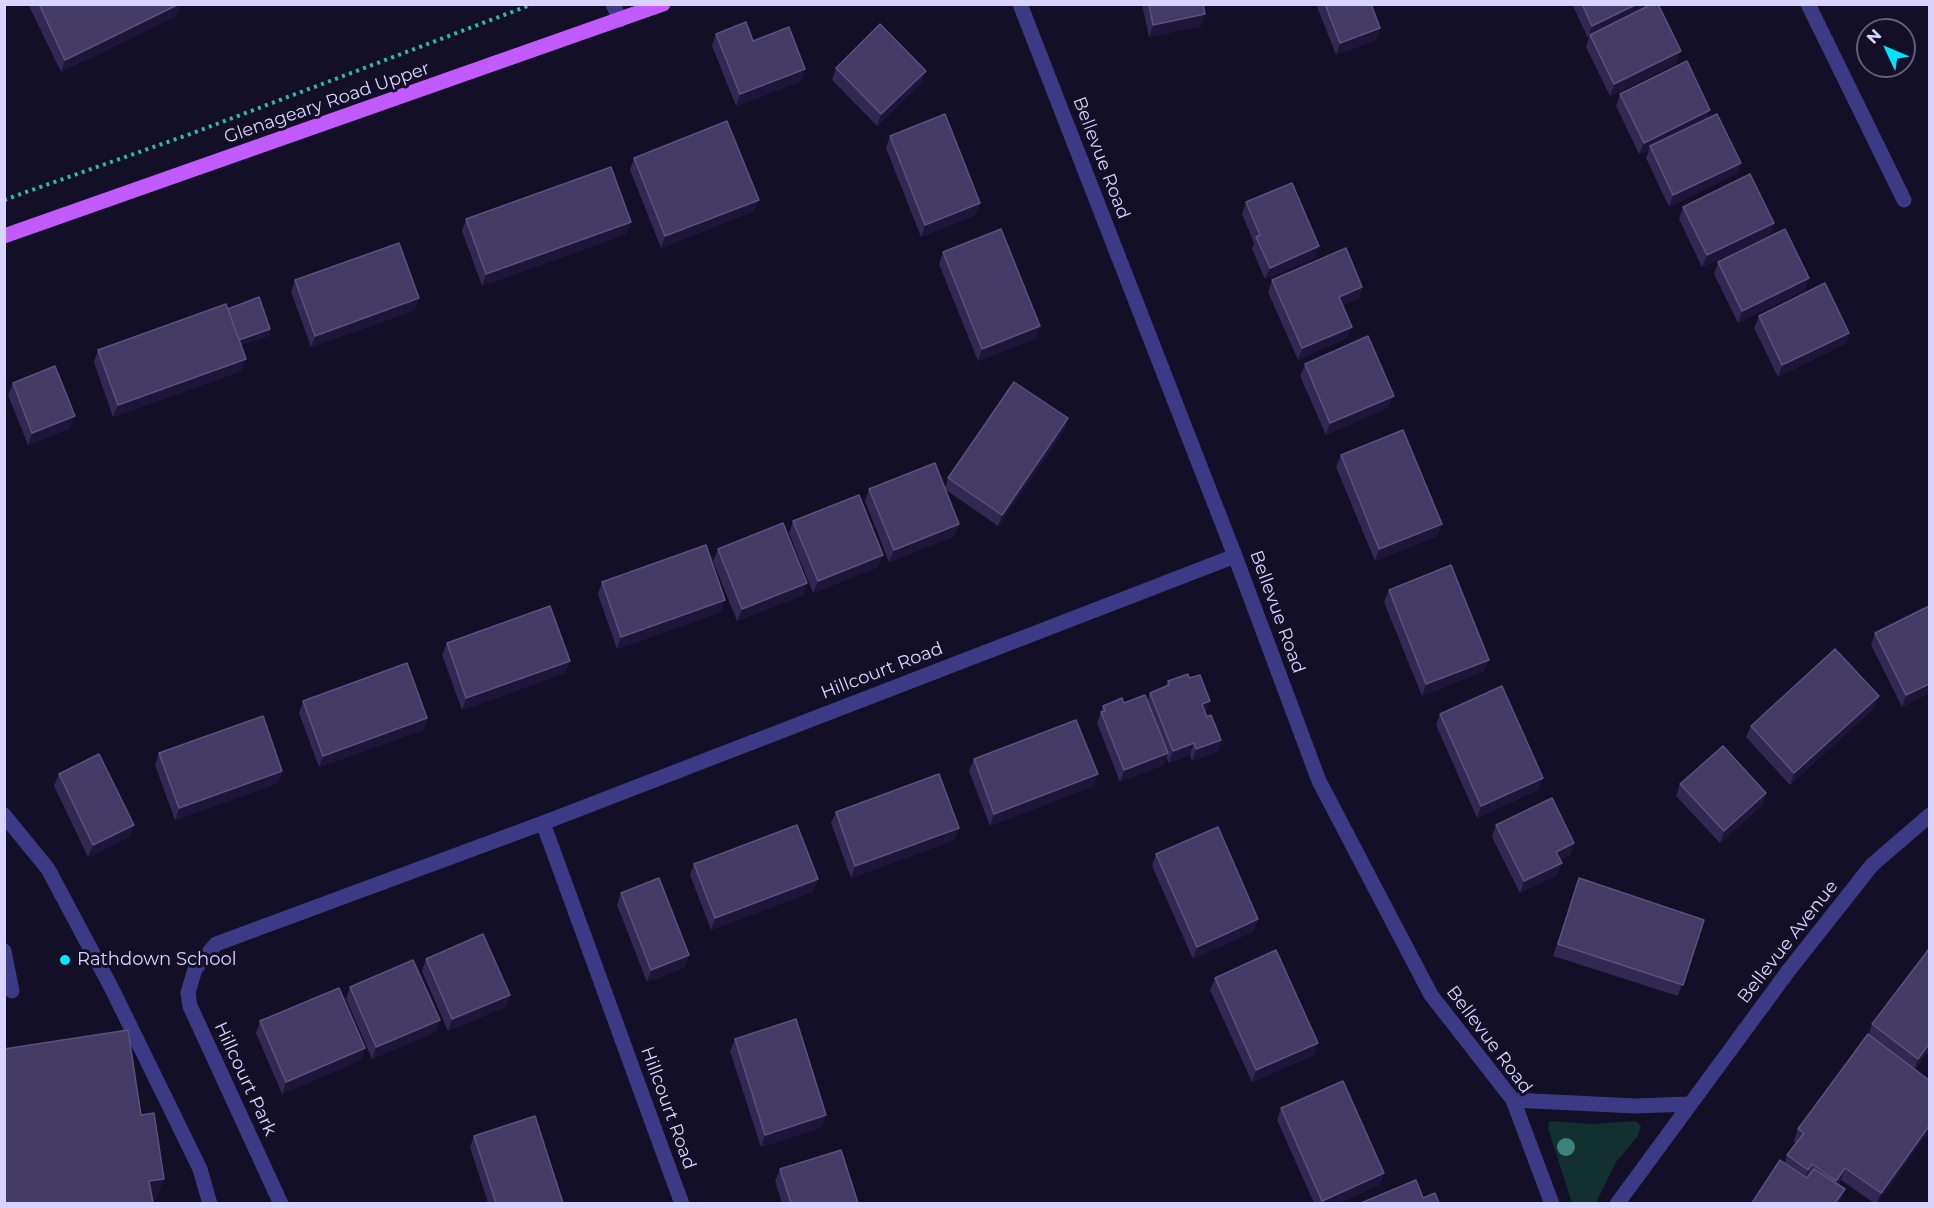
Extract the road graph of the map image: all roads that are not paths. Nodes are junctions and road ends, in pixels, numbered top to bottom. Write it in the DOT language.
graph roads {
  1 [pos="613,4"];
  2 [pos="663,4"];
  3 [pos="1020,4"];
  4 [pos="1808,4"];
  5 [pos="620,20"];
  6 [pos="1905,200"];
  7 [pos="4,236"];
  8 [pos="1235,556"];
  9 [pos="4,815"];
  10 [pos="1929,815"];
  11 [pos="543,823"];
  12 [pos="4,951"];
  13 [pos="195,969"];
  14 [pos="12,991"];
  15 [pos="1513,1100"];
  16 [pos="1689,1104"];
  17 [pos="210,1203"];
  18 [pos="281,1203"];
  19 [pos="682,1203"];
  20 [pos="1552,1203"];
  21 [pos="1617,1203"];
  1 -- 5 [label="street"];
  2 -- 5 [label="main road, Glenageary Road Upper"];
  3 -- 8 [label="street, Bellevue Road"];
  4 -- 6 [label="street"];
  5 -- 7 [label="main road, Glenageary Road Upper"];
  8 -- 11 [label="street, Hillcourt Road"];
  8 -- 15 [label="street, Bellevue Road"];
  9 -- 17 [label="street"];
  10 -- 16 [label="street, Bellevue Avenue"];
  11 -- 13 [label="street, Hillcourt Road"];
  11 -- 19 [label="street, Hillcourt Road"];
  12 -- 14 [label="street"];
  13 -- 18 [label="street, Hillcourt Park"];
  15 -- 16 [label="street"];
  15 -- 20 [label="street, Bellevue Road"];
  16 -- 21 [label="street, Bellevue Avenue"];
}
